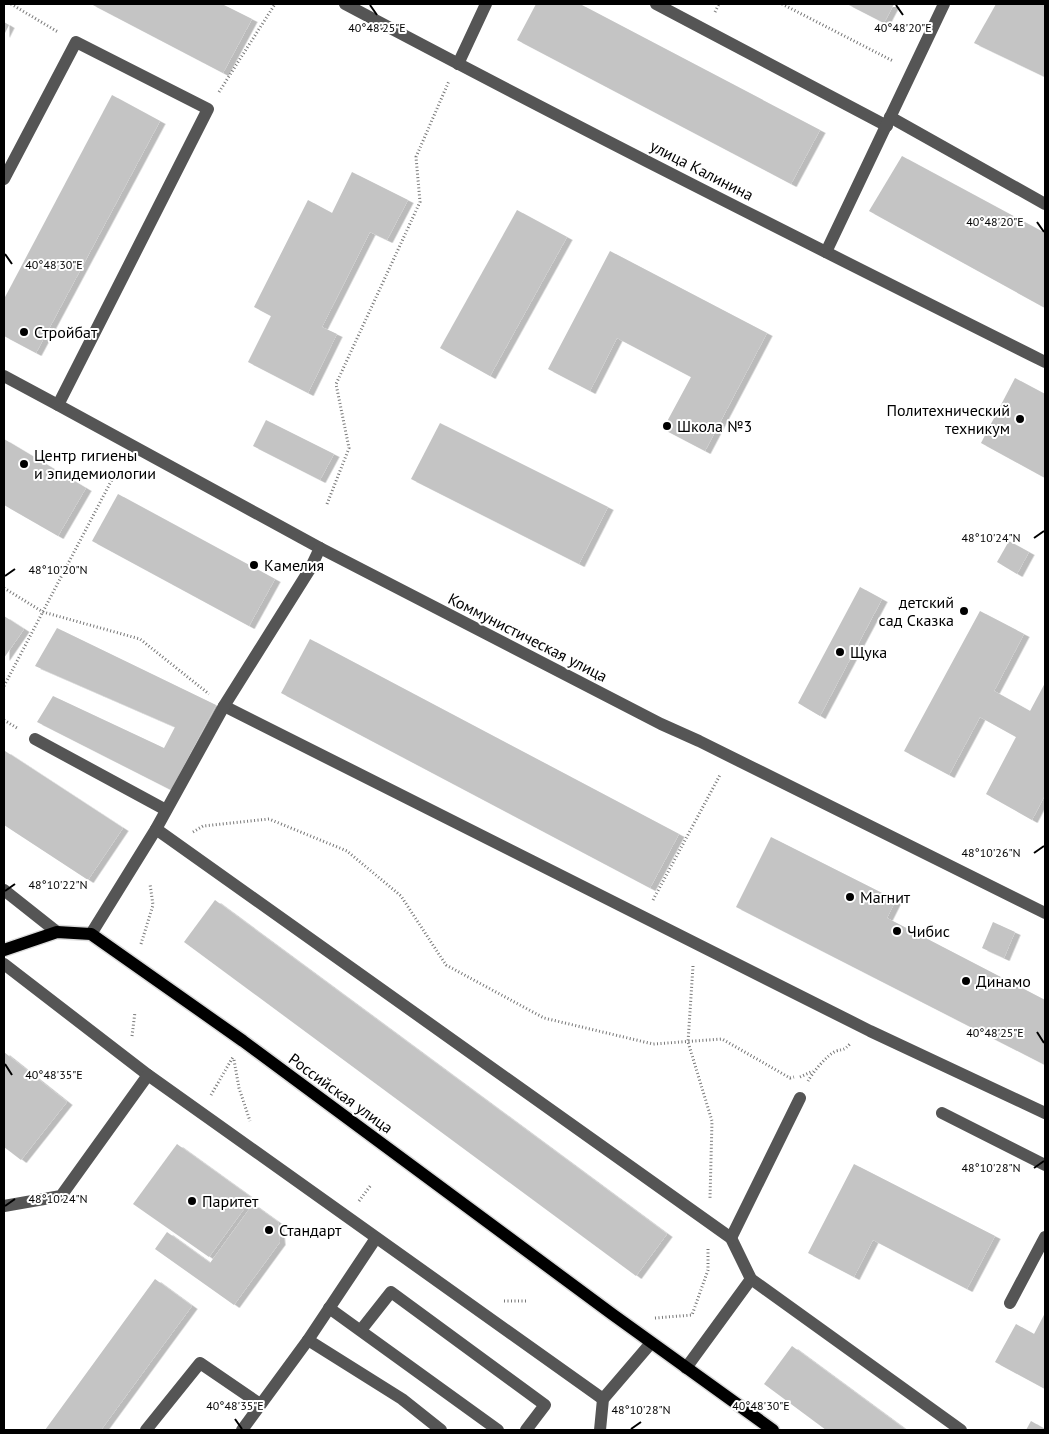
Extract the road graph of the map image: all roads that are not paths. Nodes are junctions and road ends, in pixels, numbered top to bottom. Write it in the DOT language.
graph roads {
  1 [pos="345,4"];
  2 [pos="486,4"];
  3 [pos="656,4"];
  4 [pos="944,4"];
  5 [pos="458,64"];
  6 [pos="888,121"];
  7 [pos="4,179"];
  8 [pos="1045,204"];
  9 [pos="826,252"];
  10 [pos="1045,362"];
  11 [pos="4,376"];
  12 [pos="58,404"];
  13 [pos="320,548"];
  14 [pos="224,706"];
  15 [pos="35,738"];
  16 [pos="166,810"];
  17 [pos="156,828"];
  18 [pos="4,890"];
  19 [pos="1045,913"];
  20 [pos="57,932"];
  21 [pos="92,934"];
  22 [pos="4,950"];
  23 [pos="4,964"];
  24 [pos="148,1075"];
  25 [pos="800,1098"];
  26 [pos="942,1113"];
  27 [pos="1045,1113"];
  28 [pos="1045,1165"];
  29 [pos="4,1206"];
  30 [pos="1045,1237"];
  31 [pos="376,1238"];
  32 [pos="731,1238"];
  33 [pos="751,1279"];
  34 [pos="1010,1303"];
  35 [pos="329,1308"];
  36 [pos="361,1330"];
  37 [pos="308,1340"];
  38 [pos="651,1343"];
  39 [pos="686,1368"];
  40 [pos="603,1399"];
  41 [pos="260,1404"];
  42 [pos="146,1430"];
  43 [pos="242,1430"];
  44 [pos="441,1430"];
  45 [pos="498,1430"];
  46 [pos="526,1430"];
  47 [pos="600,1430"];
  48 [pos="773,1430"];
  49 [pos="961,1430"];
  1 -- 5 [label="street, улица Калинина"];
  2 -- 5 [label="street"];
  3 -- 6 [label="street"];
  4 -- 6 [label="street"];
  5 -- 9 [label="street, улица Калинина"];
  6 -- 8 [label="street"];
  6 -- 9 [label="street"];
  7 -- 12 [label="street"];
  9 -- 10 [label="street, улица Калинина"];
  11 -- 12 [label="street, Коммунистическая улица"];
  12 -- 13 [label="street, Коммунистическая улица"];
  13 -- 14 [label="street"];
  13 -- 19 [label="street, Коммунистическая улица"];
  14 -- 16 [label="street"];
  14 -- 27 [label="street"];
  15 -- 16 [label="street"];
  16 -- 17 [label="street"];
  17 -- 21 [label="street"];
  17 -- 32 [label="street"];
  18 -- 20 [label="street"];
  20 -- 21 [label="main road"];
  20 -- 22 [label="main road"];
  21 -- 38 [label="main road, Российская улица"];
  23 -- 24 [label="street"];
  24 -- 29 [label="street"];
  24 -- 31 [label="street"];
  25 -- 32 [label="street"];
  26 -- 28 [label="street"];
  30 -- 34 [label="street"];
  31 -- 35 [label="street"];
  31 -- 40 [label="street"];
  32 -- 33 [label="street"];
  33 -- 39 [label="street"];
  33 -- 49 [label="street"];
  35 -- 36 [label="street"];
  35 -- 37 [label="street"];
  36 -- 45 [label="street"];
  36 -- 46 [label="street"];
  37 -- 41 [label="street"];
  37 -- 44 [label="street"];
  38 -- 39 [label="main road, Российская улица"];
  38 -- 40 [label="street"];
  39 -- 48 [label="main road, Российская улица"];
  40 -- 47 [label="street"];
  41 -- 42 [label="street"];
  41 -- 43 [label="street"];
}
